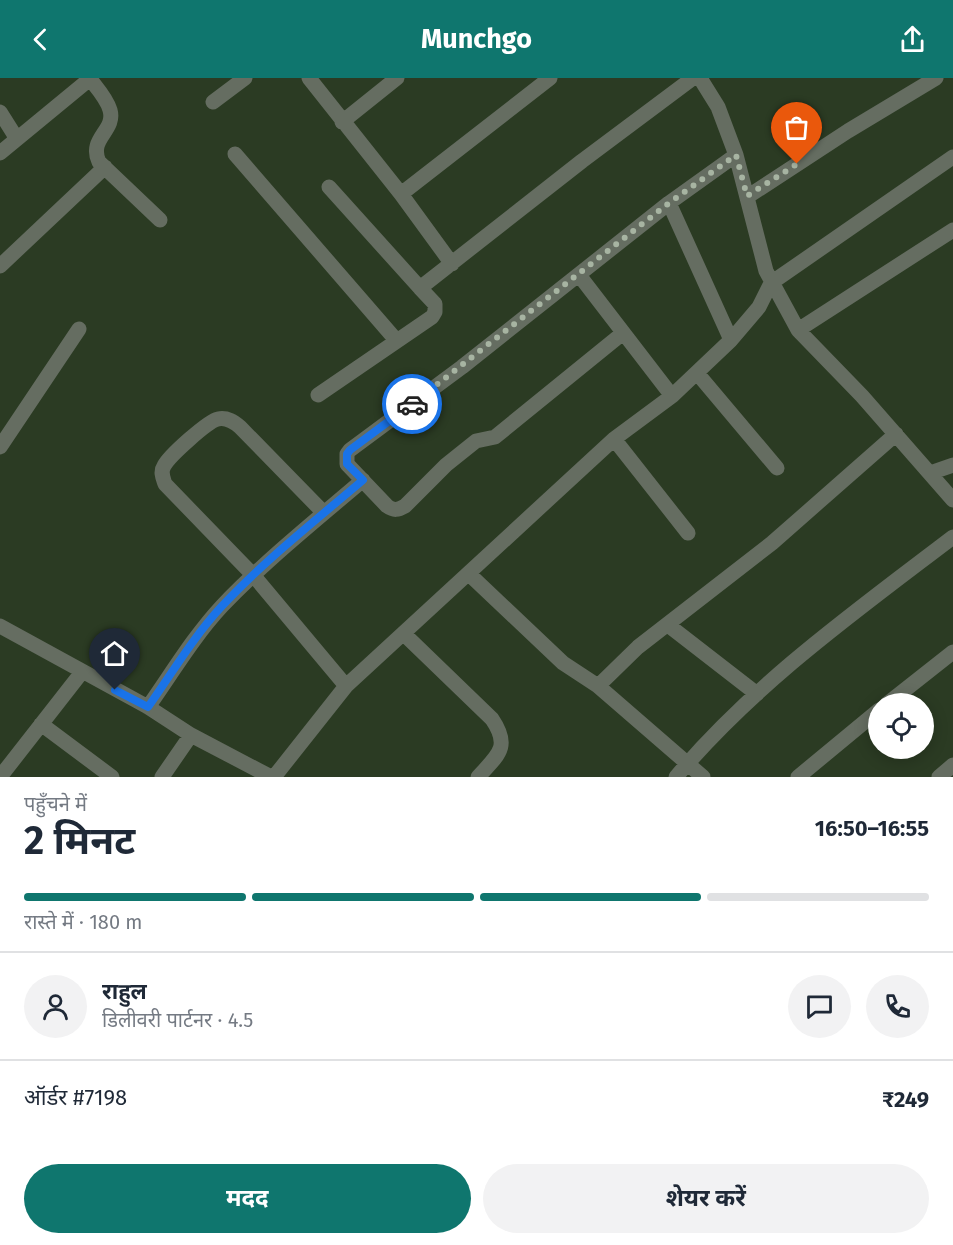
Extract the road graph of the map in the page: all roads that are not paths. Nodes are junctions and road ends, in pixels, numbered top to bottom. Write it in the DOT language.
graph roads {
  1 [pos="90,78"];
  2 [pos="245,78"];
  3 [pos="309,78"];
  4 [pos="397,78"];
  5 [pos="550,78"];
  6 [pos="693,78"];
  7 [pos="700,78"];
  8 [pos="936,78"];
  9 [pos="213,102"];
  10 [pos="0,112"];
  11 [pos="342,122"];
  12 [pos="17,139"];
  13 [pos="0,153"];
  14 [pos="235,154"];
  15 [pos="736,155"];
  16 [pos="953,157"];
  17 [pos="105,167"];
  18 [pos="329,187"];
  19 [pos="400,194"];
  20 [pos="747,196"];
  21 [pos="669,203"];
  22 [pos="160,220"];
  23 [pos="953,230"];
  24 [pos="452,264"];
  25 [pos="0,266"];
  26 [pos="579,275"];
  27 [pos="771,283"];
  28 [pos="420,288"];
  29 [pos="79,329"];
  30 [pos="798,330"];
  31 [pos="623,333"];
  32 [pos="396,340"];
  33 [pos="731,340"];
  34 [pos="697,373"];
  35 [pos="318,395"];
  36 [pos="672,396"];
  37 [pos="896,434"];
  38 [pos="614,440"];
  39 [pos="0,447"];
  40 [pos="953,465"];
  41 [pos="777,468"];
  42 [pos="930,473"];
  43 [pos="363,480"];
  44 [pos="953,500"];
  45 [pos="324,513"];
  46 [pos="688,533"];
  47 [pos="953,537"];
  48 [pos="469,574"];
  49 [pos="254,576"];
  50 [pos="668,625"];
  51 [pos="0,626"];
  52 [pos="404,634"];
  53 [pos="953,652"];
  54 [pos="82,672"];
  55 [pos="346,686"];
  56 [pos="598,686"];
  57 [pos="901,693"];
  58 [pos="758,694"];
  59 [pos="148,707"];
  60 [pos="868,719"];
  61 [pos="41,724"];
  62 [pos="191,735"];
  63 [pos="6,757"];
  64 [pos="688,763"];
  65 [pos="953,765"];
  66 [pos="0,777"];
  67 [pos="112,777"];
  68 [pos="162,777"];
  69 [pos="272,777"];
  70 [pos="478,777"];
  71 [pos="676,777"];
  72 [pos="703,777"];
  73 [pos="798,777"];
  74 [pos="939,777"];
  1 -- 12 [label="street"];
  1 -- 17 [label="street"];
  2 -- 9 [label="street"];
  3 -- 11 [label="street"];
  4 -- 11 [label="street"];
  5 -- 19 [label="street"];
  6 -- 24 [label="street"];
  7 -- 15 [label="street"];
  8 -- 20 [label="street"];
  10 -- 12 [label="street"];
  11 -- 19 [label="street"];
  12 -- 13 [label="street"];
  14 -- 32 [label="street"];
  15 -- 20 [label="street"];
  15 -- 21 [label="street"];
  16 -- 27 [label="street"];
  17 -- 22 [label="street"];
  17 -- 25 [label="street"];
  18 -- 28 [label="street"];
  19 -- 24 [label="street"];
  20 -- 27 [label="street"];
  21 -- 26 [label="street"];
  21 -- 33 [label="street"];
  23 -- 30 [label="street"];
  24 -- 28 [label="street"];
  26 -- 31 [label="street"];
  26 -- 43 [label="street"];
  27 -- 30 [label="street"];
  27 -- 33 [label="street"];
  28 -- 32 [label="street"];
  29 -- 39 [label="street"];
  30 -- 37 [label="street"];
  31 -- 36 [label="street"];
  31 -- 43 [label="street"];
  32 -- 35 [label="street"];
  33 -- 34 [label="street"];
  34 -- 36 [label="street"];
  34 -- 41 [label="street"];
  36 -- 38 [label="street"];
  37 -- 42 [label="street"];
  37 -- 50 [label="street"];
  38 -- 46 [label="street"];
  38 -- 48 [label="street"];
  40 -- 42 [label="street"];
  42 -- 44 [label="street"];
  43 -- 45 [label="street"];
  45 -- 49 [label="street"];
  45 -- 49 [label="street"];
  47 -- 58 [label="street"];
  48 -- 52 [label="street"];
  48 -- 56 [label="street"];
  49 -- 55 [label="street"];
  49 -- 59 [label="street"];
  50 -- 56 [label="street"];
  50 -- 58 [label="street"];
  51 -- 54 [label="street"];
  52 -- 55 [label="street"];
  52 -- 70 [label="street"];
  53 -- 57 [label="street"];
  54 -- 59 [label="street"];
  54 -- 61 [label="street"];
  55 -- 69 [label="street"];
  56 -- 64 [label="street"];
  58 -- 64 [label="street"];
  59 -- 62 [label="street"];
  60 -- 73 [label="street"];
  61 -- 63 [label="street"];
  61 -- 67 [label="street"];
  62 -- 68 [label="street"];
  62 -- 69 [label="street"];
  63 -- 66 [label="street"];
  64 -- 71 [label="street"];
  64 -- 72 [label="street"];
  65 -- 74 [label="street"];
}
